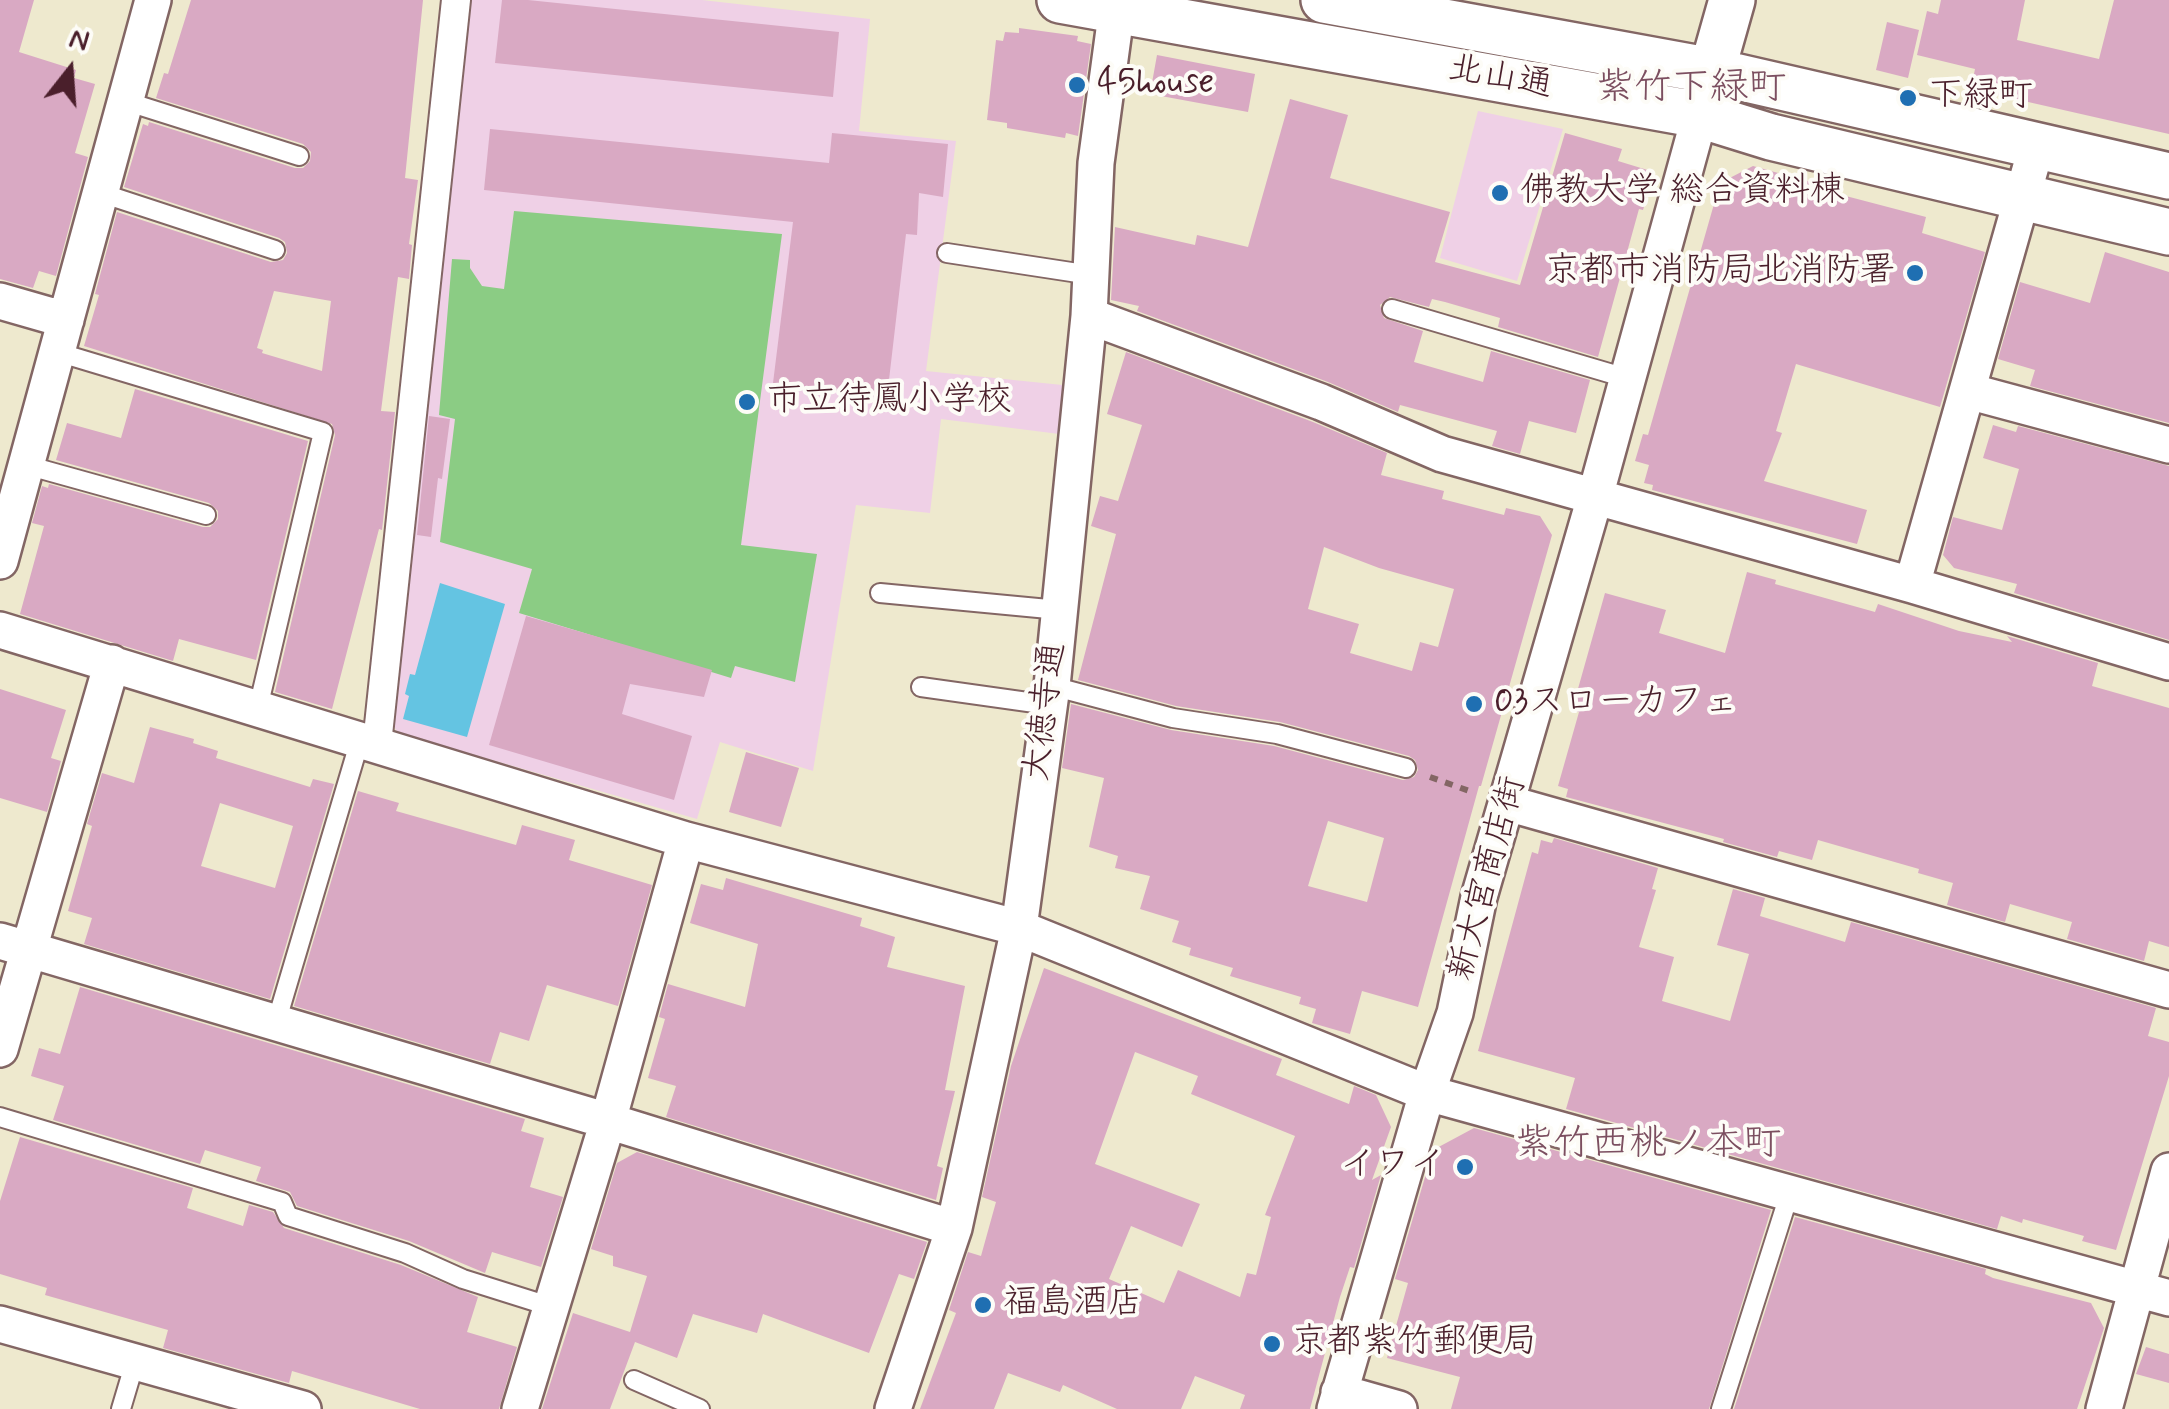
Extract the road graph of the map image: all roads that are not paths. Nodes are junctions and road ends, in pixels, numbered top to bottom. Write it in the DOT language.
graph roads {
  1 [pos="153,0"];
  2 [pos="456,0"];
  3 [pos="1060,0"];
  4 [pos="1324,0"];
  5 [pos="1732,0"];
  6 [pos="1117,4"];
  7 [pos="1712,71"];
  8 [pos="125,101"];
  9 [pos="1700,115"];
  10 [pos="2037,146"];
  11 [pos="299,156"];
  12 [pos="2169,176"];
  13 [pos="100,192"];
  14 [pos="2023,197"];
  15 [pos="2169,232"];
  16 [pos="275,250"];
  17 [pos="947,253"];
  18 [pos="1091,275"];
  19 [pos="0,301"];
  20 [pos="1392,309"];
  21 [pos="1089,316"];
  22 [pos="62,336"];
  23 [pos="1626,378"];
  24 [pos="1968,391"];
  25 [pos="2169,445"];
  26 [pos="26,465"];
  27 [pos="1595,497"];
  28 [pos="206,515"];
  29 [pos="0,561"];
  30 [pos="1912,585"];
  31 [pos="880,593"];
  32 [pos="1059,610"];
  33 [pos="0,630"];
  34 [pos="2169,662"];
  35 [pos="112,663"];
  36 [pos="921,687"];
  37 [pos="1050,695"];
  38 [pos="258,708"];
  39 [pos="368,742"];
  40 [pos="1406,768"];
  41 [pos="1507,803"];
  42 [pos="686,840"];
  43 [pos="1019,928"];
  44 [pos="14,945"];
  45 [pos="2169,990"];
  46 [pos="276,1023"];
  47 [pos="0,1049"];
  48 [pos="1427,1093"];
  49 [pos="0,1117"];
  50 [pos="608,1121"];
  51 [pos="2169,1171"];
  52 [pos="1789,1194"];
  53 [pos="954,1228"];
  54 [pos="2153,1293"];
  55 [pos="552,1307"];
  56 [pos="0,1324"];
  57 [pos="135,1362"];
  58 [pos="634,1380"];
  59 [pos="1336,1401"];
  60 [pos="281,1406"];
  61 [pos="121,1409"];
  62 [pos="520,1409"];
  63 [pos="700,1409"];
  64 [pos="893,1409"];
  65 [pos="1399,1409"];
  66 [pos="1721,1409"];
  67 [pos="2104,1409"];
  1 -- 8 [label="street"];
  2 -- 39 [label="street"];
  3 -- 6 [label="street, 北山通"];
  4 -- 7 [label="street, 北山通"];
  5 -- 7 [label="street"];
  6 -- 9 [label="street, 北山通"];
  6 -- 18 [label="street, 大徳寺通"];
  7 -- 9 [label="street"];
  7 -- 10 [label="street, 北山通"];
  8 -- 11 [label="lane"];
  8 -- 13 [label="street"];
  9 -- 14 [label="street, 北山通"];
  9 -- 23 [label="street, 新大宮商店街"];
  10 -- 12 [label="street, 北山通"];
  10 -- 14 [label="street"];
  13 -- 16 [label="lane"];
  13 -- 22 [label="street"];
  14 -- 15 [label="street, 北山通"];
  14 -- 24 [label="street"];
  17 -- 18 [label="lane"];
  18 -- 21 [label="street, 大徳寺通"];
  19 -- 22 [label="street"];
  20 -- 23 [label="lane"];
  21 -- 27 [label="street"];
  21 -- 32 [label="street, 大徳寺通"];
  22 -- 26 [label="street"];
  22 -- 38 [label="lane"];
  23 -- 27 [label="street, 新大宮商店街"];
  24 -- 25 [label="street"];
  24 -- 30 [label="street"];
  26 -- 28 [label="lane"];
  26 -- 29 [label="street"];
  27 -- 30 [label="street"];
  27 -- 41 [label="street, 新大宮商店街"];
  30 -- 34 [label="street"];
  31 -- 32 [label="lane"];
  32 -- 37 [label="street, 大徳寺通"];
  33 -- 35 [label="street"];
  35 -- 38 [label="street"];
  35 -- 44 [label="street"];
  36 -- 37 [label="lane"];
  37 -- 40 [label="lane"];
  37 -- 43 [label="street, 大徳寺通"];
  38 -- 39 [label="street"];
  39 -- 42 [label="street"];
  39 -- 46 [label="lane"];
  41 -- 45 [label="street"];
  41 -- 48 [label="street, 新大宮商店街"];
  42 -- 43 [label="street"];
  42 -- 50 [label="street"];
  43 -- 48 [label="street"];
  43 -- 53 [label="street, 大徳寺通"];
  44 -- 46 [label="street"];
  44 -- 47 [label="street"];
  46 -- 50 [label="street"];
  48 -- 52 [label="street"];
  48 -- 59 [label="street, 新大宮商店街"];
  49 -- 55 [label="lane"];
  50 -- 53 [label="street"];
  50 -- 55 [label="street"];
  51 -- 54 [label="street"];
  52 -- 54 [label="street"];
  52 -- 66 [label="lane"];
  53 -- 64 [label="street, 大徳寺通"];
  54 -- 67 [label="street"];
  55 -- 62 [label="street"];
  56 -- 57 [label="street"];
  57 -- 60 [label="street"];
  57 -- 61 [label="lane"];
  58 -- 63 [label="lane"];
  59 -- 65 [label="street"];
}
